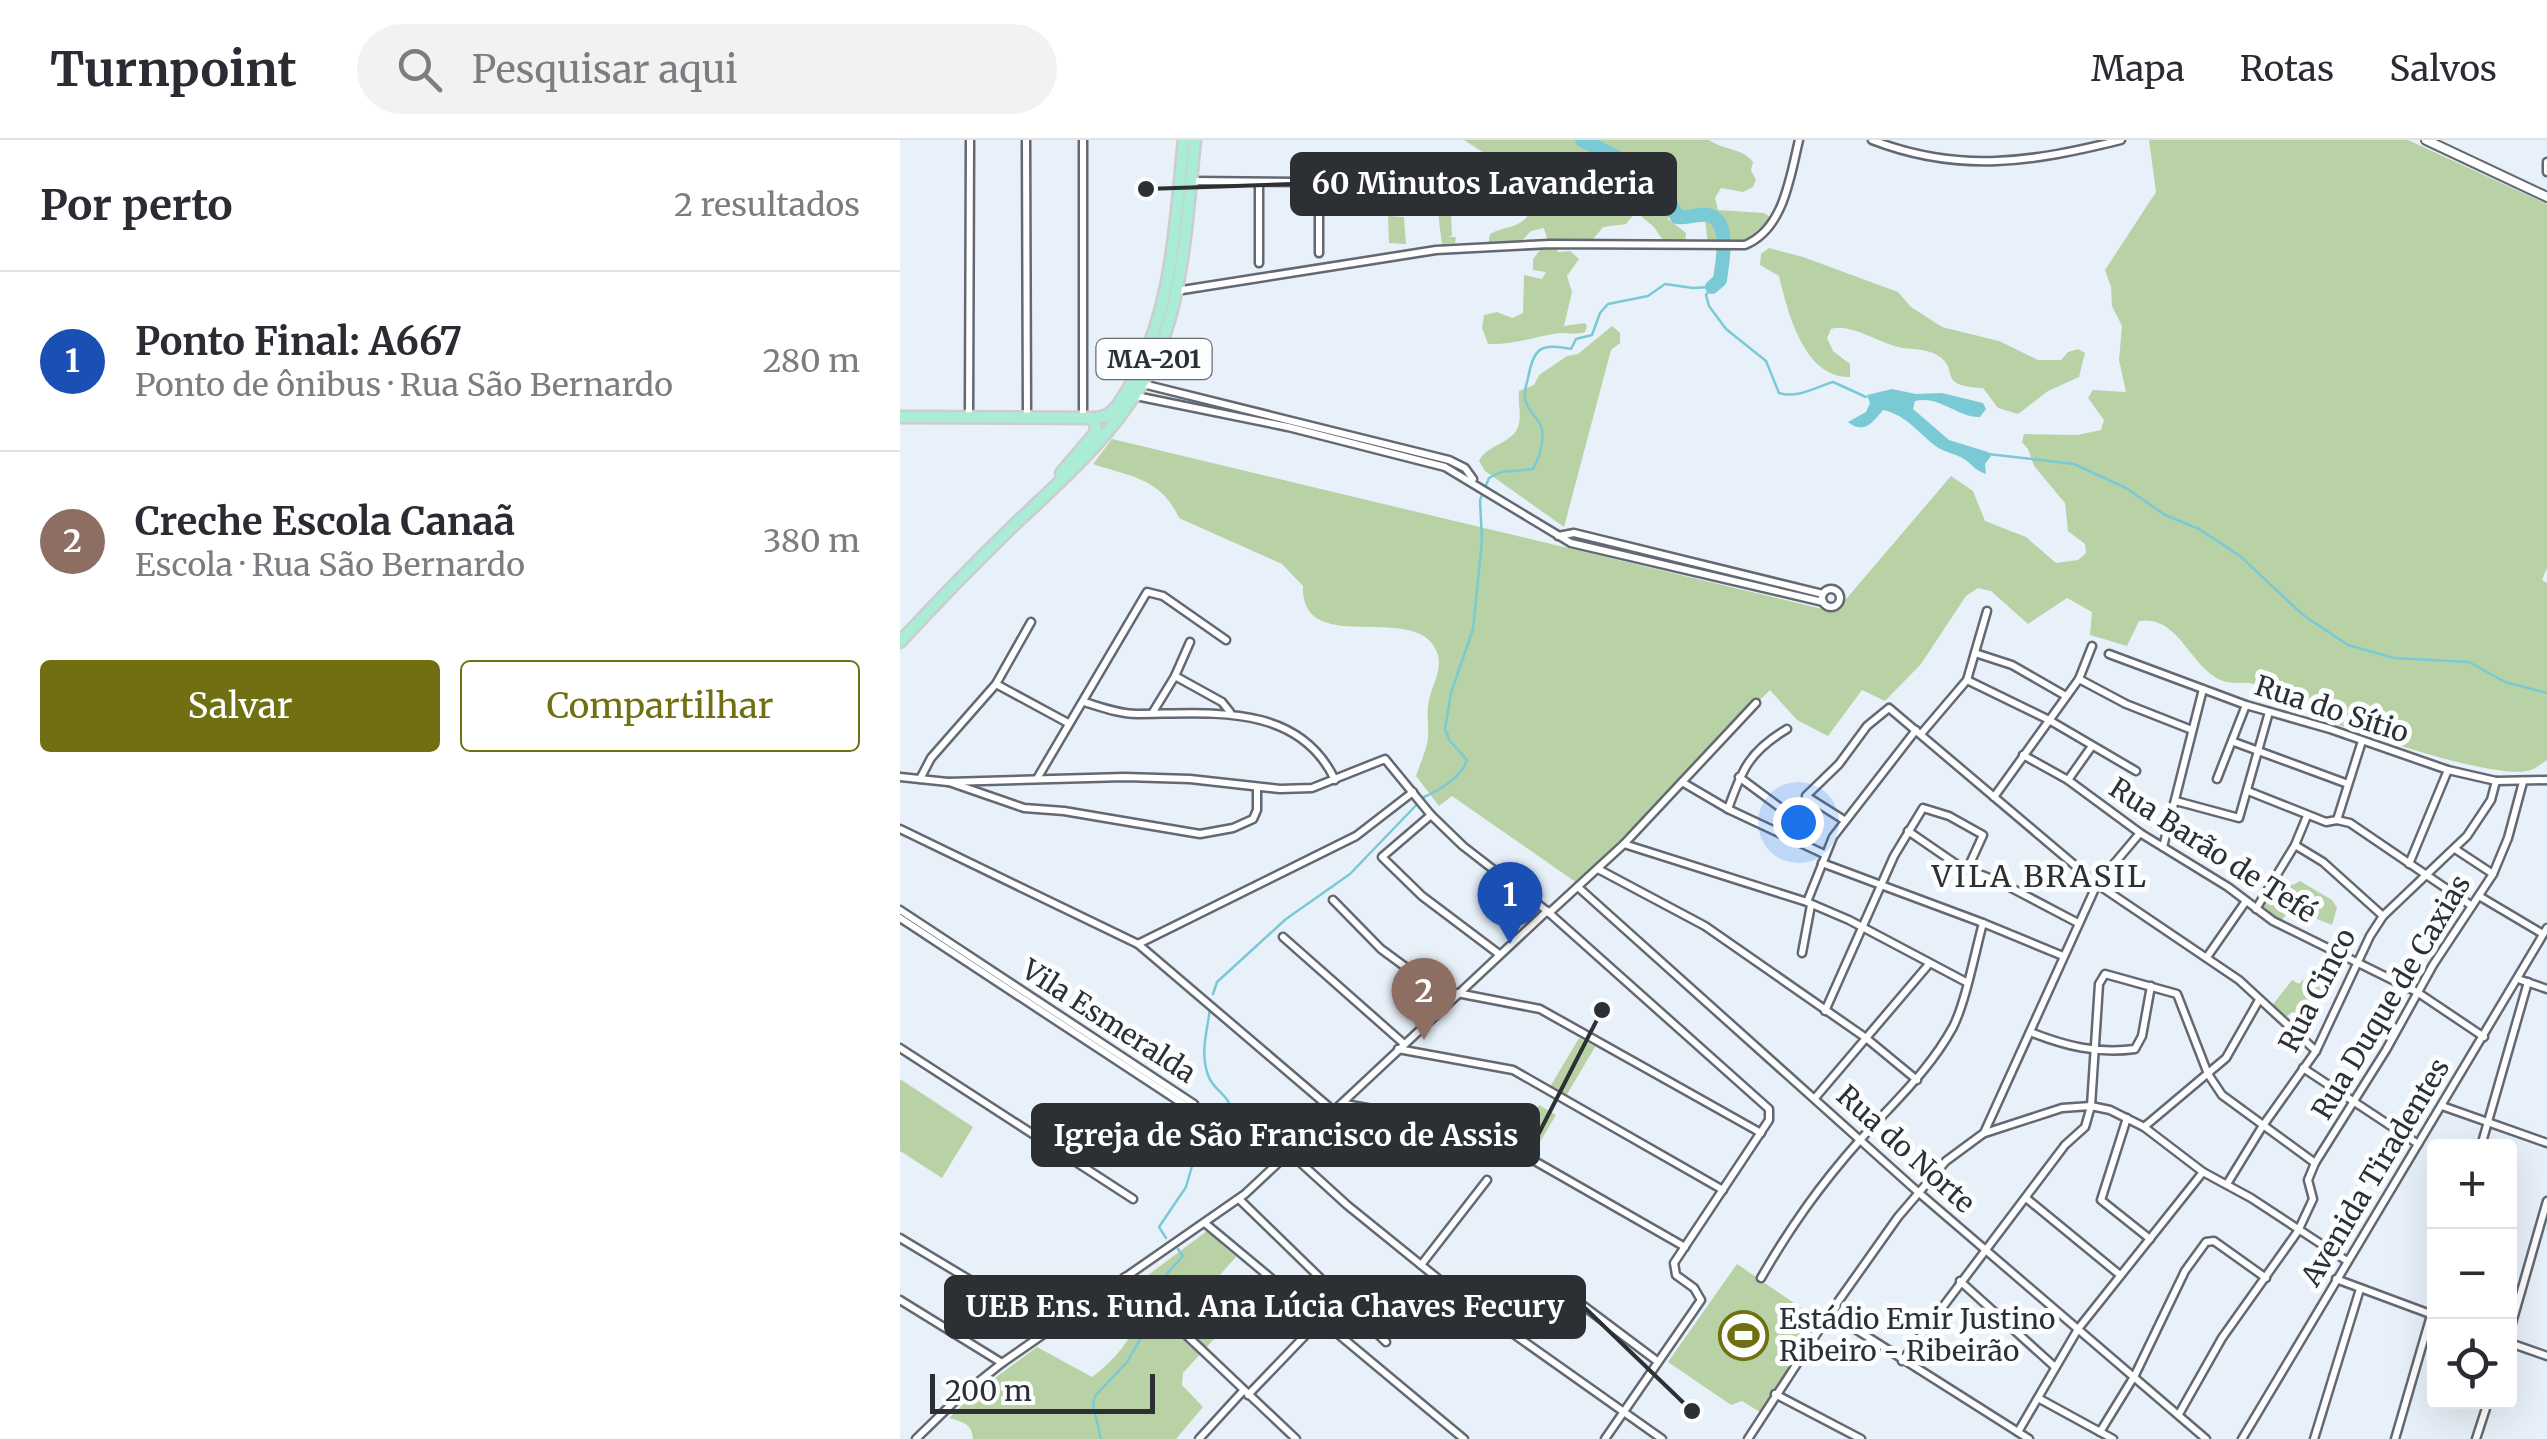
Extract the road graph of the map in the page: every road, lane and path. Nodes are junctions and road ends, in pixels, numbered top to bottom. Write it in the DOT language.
graph roads {
  1 [pos="970,140"];
  2 [pos="1026,140"];
  3 [pos="1083,140"];
  4 [pos="1184,140"];
  5 [pos="1195,140"];
  6 [pos="1799,140"];
  7 [pos="1872,140"];
  8 [pos="2121,140"];
  9 [pos="2426,140"];
  10 [pos="2547,162"];
  11 [pos="2547,172"];
  12 [pos="1190,181"];
  13 [pos="1259,182"];
  14 [pos="1318,182"];
  15 [pos="1410,182"];
  16 [pos="2547,197"];
  17 [pos="1320,253"];
  18 [pos="1259,264"];
  19 [pos="1176,291"];
  20 [pos="1142,384"];
  21 [pos="1135,396"];
  22 [pos="1210,406"];
  23 [pos="900,418"];
  24 [pos="969,418"];
  25 [pos="1027,418"];
  26 [pos="1089,418"];
  27 [pos="1010,529"];
  28 [pos="1823,598"];
  29 [pos="1987,611"];
  30 [pos="1031,622"];
  31 [pos="1226,640"];
  32 [pos="900,642"];
  33 [pos="1190,642"];
  34 [pos="2092,646"];
  35 [pos="1976,653"];
  36 [pos="2109,654"];
  37 [pos="1175,676"];
  38 [pos="2078,679"];
  39 [pos="1967,680"];
  40 [pos="996,684"];
  41 [pos="2202,689"];
  42 [pos="2066,696"];
  43 [pos="1084,702"];
  44 [pos="1756,703"];
  45 [pos="2246,705"];
  46 [pos="1230,712"];
  47 [pos="2269,712"];
  48 [pos="1153,713"];
  49 [pos="2048,720"];
  50 [pos="1068,724"];
  51 [pos="1787,729"];
  52 [pos="2192,730"];
  53 [pos="1918,732"];
  54 [pos="2362,741"];
  55 [pos="2234,742"];
  56 [pos="2092,746"];
  57 [pos="2260,751"];
  58 [pos="2023,756"];
  59 [pos="2136,770"];
  60 [pos="2448,770"];
  61 [pos="900,777"];
  62 [pos="1038,777"];
  63 [pos="1739,777"];
  64 [pos="2217,778"];
  65 [pos="920,779"];
  66 [pos="1335,780"];
  67 [pos="2068,780"];
  68 [pos="2547,780"];
  69 [pos="948,782"];
  70 [pos="1682,782"];
  71 [pos="2496,782"];
  72 [pos="2523,782"];
  73 [pos="2348,784"];
  74 [pos="1257,787"];
  75 [pos="2248,792"];
  76 [pos="1415,795"];
  77 [pos="1994,797"];
  78 [pos="2176,801"];
  79 [pos="1728,809"];
  80 [pos="1431,815"];
  81 [pos="2307,816"];
  82 [pos="1844,820"];
  83 [pos="2338,820"];
  84 [pos="900,828"];
  85 [pos="1908,832"];
  86 [pos="2140,833"];
  87 [pos="1787,838"];
  88 [pos="1624,844"];
  89 [pos="2294,846"];
  90 [pos="2163,847"];
  91 [pos="2456,849"];
  92 [pos="1824,854"];
  93 [pos="1822,863"];
  94 [pos="2409,864"];
  95 [pos="1598,869"];
  96 [pos="1967,870"];
  97 [pos="2493,874"];
  98 [pos="2426,876"];
  99 [pos="2097,884"];
  100 [pos="1882,885"];
  101 [pos="1579,888"];
  102 [pos="2479,896"];
  103 [pos="1332,900"];
  104 [pos="2246,901"];
  105 [pos="1809,903"];
  106 [pos="2472,906"];
  107 [pos="2256,909"];
  108 [pos="900,910"];
  109 [pos="1548,912"];
  110 [pos="2383,916"];
  111 [pos="900,918"];
  112 [pos="1984,923"];
  113 [pos="2078,923"];
  114 [pos="1864,928"];
  115 [pos="2545,931"];
  116 [pos="1283,937"];
  117 [pos="1138,944"];
  118 [pos="1802,953"];
  119 [pos="1499,954"];
  120 [pos="2062,956"];
  121 [pos="2207,957"];
  122 [pos="2356,962"];
  123 [pos="976,964"];
  124 [pos="1929,964"];
  125 [pos="2518,979"];
  126 [pos="1966,982"];
  127 [pos="2528,982"];
  128 [pos="2150,986"];
  129 [pos="2547,989"];
  130 [pos="2417,992"];
  131 [pos="1457,993"];
  132 [pos="1450,999"];
  133 [pos="2259,1000"];
  134 [pos="1825,1012"];
  135 [pos="2030,1032"];
  136 [pos="2484,1037"];
  137 [pos="1866,1038"];
  138 [pos="1401,1046"];
  139 [pos="900,1048"];
  140 [pos="2093,1051"];
  141 [pos="2316,1052"];
  142 [pos="2303,1068"];
  143 [pos="2208,1074"];
  144 [pos="1918,1080"];
  145 [pos="1815,1098"];
  146 [pos="2355,1102"];
  147 [pos="1344,1104"];
  148 [pos="2090,1106"];
  149 [pos="2442,1106"];
  150 [pos="1335,1113"];
  151 [pos="2127,1118"];
  152 [pos="2488,1123"];
  153 [pos="2144,1127"];
  154 [pos="2262,1127"];
  155 [pos="1760,1133"];
  156 [pos="1984,1133"];
  157 [pos="2483,1139"];
  158 [pos="1860,1140"];
  159 [pos="2418,1144"];
  160 [pos="2547,1144"];
  161 [pos="1291,1154"];
  162 [pos="2315,1163"];
  163 [pos="2203,1172"];
  164 [pos="1487,1180"];
  165 [pos="2227,1184"];
  166 [pos="1723,1190"];
  167 [pos="1918,1192"];
  168 [pos="2026,1198"];
  169 [pos="1132,1199"];
  170 [pos="1239,1199"];
  171 [pos="2547,1201"];
  172 [pos="1206,1224"];
  173 [pos="2298,1231"];
  174 [pos="900,1238"];
  175 [pos="2150,1240"];
  176 [pos="1685,1247"];
  177 [pos="1985,1249"];
  178 [pos="2346,1262"];
  179 [pos="1420,1264"];
  180 [pos="2120,1275"];
  181 [pos="1124,1278"];
  182 [pos="1761,1278"];
  183 [pos="2266,1278"];
  184 [pos="2336,1280"];
  185 [pos="1960,1281"];
  186 [pos="2360,1289"];
  187 [pos="1569,1295"];
  188 [pos="900,1300"];
  189 [pos="1830,1313"];
  190 [pos="2427,1313"];
  191 [pos="1321,1319"];
  192 [pos="2432,1319"];
  193 [pos="2513,1319"];
  194 [pos="1050,1328"];
  195 [pos="2078,1329"];
  196 [pos="1386,1342"];
  197 [pos="2517,1345"];
  198 [pos="2547,1356"];
  199 [pos="1656,1361"];
  200 [pos="1902,1362"];
  201 [pos="1002,1363"];
  202 [pos="2055,1366"];
  203 [pos="2135,1375"];
  204 [pos="1246,1393"];
  205 [pos="1776,1394"];
  206 [pos="2038,1398"];
  207 [pos="2486,1409"];
  208 [pos="1623,1410"];
  209 [pos="2179,1414"];
  210 [pos="2018,1432"];
  211 [pos="2100,1432"];
  212 [pos="2111,1438"];
  213 [pos="916,1439"];
  214 [pos="1199,1439"];
  215 [pos="1296,1439"];
  216 [pos="1464,1439"];
  217 [pos="1605,1439"];
  218 [pos="1662,1439"];
  219 [pos="1748,1439"];
  220 [pos="1861,1439"];
  221 [pos="2029,1439"];
  222 [pos="2206,1439"];
  223 [pos="2242,1439"];
  224 [pos="2314,1439"];
  225 [pos="2395,1439"];
  226 [pos="2476,1439"];
  1 -- 24 [label="street"];
  2 -- 25 [label="street"];
  3 -- 26 [label="street"];
  4 -- 26 [label="main road, MA-201"];
  5 -- 12 [label="main road, MA-201"];
  6 -- 19 [label="street"];
  7 -- 8 [label="street"];
  9 -- 16 [label="street"];
  10 -- 11 [label="street"];
  12 -- 13 [label="street"];
  12 -- 19 [label="main road, MA-201"];
  13 -- 14 [label="street"];
  13 -- 18 [label="street"];
  14 -- 15 [label="street"];
  14 -- 17 [label="street"];
  19 -- 20 [label="main road, MA-201"];
  20 -- 21 [label="main road, MA-201"];
  20 -- 22 [label="street"];
  21 -- 22 [label="street"];
  21 -- 27 [label="main road, MA-201"];
  22 -- 28 [label="street"];
  23 -- 24 [label="main road, MA-201"];
  24 -- 25 [label="main road, MA-201"];
  25 -- 26 [label="main road, MA-201"];
  26 -- 27 [label="main road"];
  27 -- 32 [label="main road, MA-201"];
  29 -- 35 [label="street"];
  30 -- 40 [label="street"];
  31 -- 43 [label="street"];
  33 -- 37 [label="street"];
  34 -- 38 [label="street"];
  35 -- 39 [label="street"];
  35 -- 42 [label="street"];
  36 -- 41 [label="street, Rua do Sítio"];
  37 -- 46 [label="street"];
  37 -- 48 [label="street"];
  38 -- 42 [label="street"];
  38 -- 52 [label="street"];
  39 -- 49 [label="street"];
  39 -- 53 [label="street"];
  40 -- 50 [label="street"];
  40 -- 65 [label="street"];
  41 -- 45 [label="street, Rua do Sítio"];
  41 -- 52 [label="street"];
  42 -- 49 [label="street"];
  43 -- 48 [label="street"];
  43 -- 50 [label="street"];
  44 -- 70 [label="street"];
  45 -- 47 [label="street, Rua do Sítio"];
  45 -- 55 [label="street"];
  46 -- 48 [label="street"];
  46 -- 66 [label="street"];
  47 -- 54 [label="street, Rua do Sítio"];
  47 -- 57 [label="street"];
  49 -- 56 [label="street"];
  49 -- 58 [label="street"];
  50 -- 62 [label="street"];
  51 -- 63 [label="street"];
  52 -- 78 [label="street"];
  53 -- 77 [label="street"];
  53 -- 82 [label="street"];
  53 -- 82 [label="street"];
  54 -- 60 [label="street, Rua do Sítio"];
  54 -- 73 [label="street"];
  55 -- 57 [label="street"];
  55 -- 64 [label="street"];
  56 -- 59 [label="street"];
  56 -- 67 [label="street"];
  57 -- 73 [label="street"];
  57 -- 75 [label="street"];
  58 -- 67 [label="street, Rua Barão de Tefé"];
  58 -- 77 [label="street"];
  60 -- 71 [label="street, Rua do Sítio"];
  60 -- 94 [label="street"];
  61 -- 65 [label="street"];
  62 -- 69 [label="street"];
  62 -- 74 [label="street"];
  63 -- 79 [label="street"];
  63 -- 87 [label="street"];
  65 -- 69 [label="street"];
  66 -- 74 [label="street"];
  66 -- 76 [label="street"];
  67 -- 86 [label="street, Rua Barão de Tefé"];
  68 -- 72 [label="street, Rua do Sítio"];
  69 -- 74 [label="street"];
  70 -- 79 [label="street"];
  70 -- 88 [label="street"];
  71 -- 72 [label="street, Rua do Sítio"];
  71 -- 91 [label="street, Rua Cinco"];
  72 -- 97 [label="street, Rua Duque de Caxias"];
  73 -- 83 [label="street"];
  75 -- 78 [label="street"];
  75 -- 81 [label="street"];
  76 -- 80 [label="street"];
  76 -- 117 [label="street"];
  77 -- 99 [label="street"];
  78 -- 90 [label="street"];
  79 -- 87 [label="street"];
  80 -- 109 [label="street"];
  80 -- 119 [label="street"];
  81 -- 83 [label="street"];
  81 -- 89 [label="street"];
  82 -- 92 [label="street"];
  83 -- 94 [label="street"];
  84 -- 117 [label="street"];
  85 -- 96 [label="street"];
  85 -- 96 [label="street"];
  85 -- 100 [label="street"];
  86 -- 90 [label="street, Rua Barão de Tefé"];
  86 -- 99 [label="street"];
  87 -- 92 [label="street"];
  88 -- 95 [label="street"];
  88 -- 105 [label="street"];
  89 -- 107 [label="street"];
  89 -- 110 [label="street"];
  90 -- 104 [label="street, Rua Barão de Tefé"];
  91 -- 97 [label="street"];
  91 -- 98 [label="street, Rua Cinco"];
  92 -- 93 [label="street"];
  93 -- 100 [label="street"];
  93 -- 105 [label="street"];
  94 -- 98 [label="street"];
  95 -- 101 [label="street"];
  95 -- 134 [label="street"];
  96 -- 113 [label="street"];
  97 -- 102 [label="street, Rua Duque de Caxias"];
  98 -- 106 [label="street"];
  98 -- 110 [label="street, Rua Cinco"];
  99 -- 113 [label="street"];
  99 -- 121 [label="street"];
  100 -- 112 [label="street"];
  100 -- 114 [label="street"];
  101 -- 109 [label="street"];
  101 -- 145 [label="street, Rua do Norte"];
  102 -- 106 [label="street, Rua Duque de Caxias"];
  102 -- 115 [label="street"];
  103 -- 132 [label="street"];
  104 -- 107 [label="street, Rua Barão de Tefé"];
  104 -- 121 [label="street"];
  105 -- 114 [label="street"];
  105 -- 118 [label="street"];
  106 -- 130 [label="street, Rua Duque de Caxias"];
  107 -- 122 [label="street, Rua Barão de Tefé"];
  108 -- 123 [label="street, Vila Esmeralda"];
  109 -- 119 [label="street"];
  109 -- 155 [label="street"];
  110 -- 122 [label="street, Rua Cinco"];
  111 -- 123 [label="street, Vila Esmeralda"];
  112 -- 120 [label="street"];
  112 -- 126 [label="street"];
  113 -- 120 [label="street"];
  114 -- 124 [label="street"];
  114 -- 134 [label="street"];
  115 -- 125 [label="street, Avenida Tiradentes"];
  116 -- 138 [label="street"];
  117 -- 150 [label="street"];
  119 -- 131 [label="street"];
  120 -- 135 [label="street"];
  121 -- 133 [label="street"];
  122 -- 130 [label="street, Rua Barão de Tefé"];
  122 -- 141 [label="street, Rua Cinco"];
  123 -- 123 [label="street, Vila Esmeralda"];
  124 -- 126 [label="street"];
  124 -- 137 [label="street"];
  125 -- 127 [label="street"];
  125 -- 136 [label="street, Avenida Tiradentes"];
  126 -- 144 [label="street"];
  127 -- 129 [label="street"];
  127 -- 152 [label="street"];
  128 -- 140 [label="street"];
  128 -- 140 [label="street"];
  128 -- 143 [label="street"];
  130 -- 136 [label="street, Rua Barão de Tefé"];
  130 -- 146 [label="street, Rua Duque de Caxias"];
  131 -- 132 [label="street"];
  131 -- 155 [label="street"];
  132 -- 138 [label="street"];
  133 -- 141 [label="street"];
  133 -- 143 [label="street"];
  134 -- 137 [label="street"];
  135 -- 140 [label="street"];
  135 -- 156 [label="street"];
  136 -- 149 [label="street, Avenida Tiradentes"];
  137 -- 144 [label="street"];
  137 -- 145 [label="street"];
  138 -- 147 [label="street"];
  138 -- 166 [label="street"];
  139 -- 169 [label="street"];
  140 -- 148 [label="street"];
  141 -- 142 [label="street, Rua Cinco"];
  142 -- 146 [label="street"];
  142 -- 154 [label="street, Rua Cinco"];
  143 -- 153 [label="street"];
  143 -- 154 [label="street"];
  144 -- 158 [label="street"];
  145 -- 158 [label="street, Rua do Norte"];
  146 -- 159 [label="street"];
  146 -- 162 [label="street, Rua Duque de Caxias"];
  147 -- 150 [label="street"];
  147 -- 176 [label="street"];
  148 -- 151 [label="street"];
  148 -- 156 [label="street"];
  148 -- 168 [label="street"];
  149 -- 152 [label="street"];
  149 -- 159 [label="street, Avenida Tiradentes"];
  150 -- 161 [label="street"];
  151 -- 153 [label="street"];
  151 -- 175 [label="street"];
  152 -- 157 [label="street"];
  152 -- 160 [label="street"];
  153 -- 163 [label="street"];
  154 -- 162 [label="street"];
  154 -- 165 [label="street, Rua Cinco"];
  155 -- 166 [label="street"];
  156 -- 167 [label="street"];
  158 -- 167 [label="street, Rua do Norte"];
  158 -- 182 [label="street"];
  159 -- 178 [label="street, Avenida Tiradentes"];
  161 -- 170 [label="street"];
  161 -- 179 [label="street"];
  162 -- 173 [label="street, Rua Duque de Caxias"];
  163 -- 165 [label="street"];
  163 -- 175 [label="street"];
  164 -- 179 [label="street"];
  165 -- 173 [label="street"];
  166 -- 176 [label="street"];
  167 -- 177 [label="street, Rua do Norte"];
  167 -- 189 [label="street"];
  168 -- 177 [label="street"];
  168 -- 180 [label="street"];
  170 -- 172 [label="street"];
  170 -- 196 [label="street"];
  171 -- 193 [label="street"];
  172 -- 181 [label="street"];
  172 -- 191 [label="street"];
  173 -- 178 [label="street"];
  173 -- 183 [label="street"];
  174 -- 194 [label="street"];
  175 -- 180 [label="street"];
  176 -- 199 [label="street"];
  177 -- 185 [label="street"];
  177 -- 195 [label="street, Rua do Norte"];
  178 -- 184 [label="street, Avenida Tiradentes"];
  179 -- 208 [label="street"];
  180 -- 195 [label="street"];
  181 -- 194 [label="street"];
  181 -- 204 [label="street"];
  183 -- 203 [label="street"];
  183 -- 209 [label="street"];
  184 -- 186 [label="street"];
  184 -- 223 [label="street, Avenida Tiradentes"];
  185 -- 200 [label="street"];
  185 -- 202 [label="street"];
  186 -- 190 [label="street"];
  186 -- 224 [label="street"];
  187 -- 199 [label="street"];
  188 -- 201 [label="street"];
  189 -- 200 [label="street"];
  189 -- 205 [label="street"];
  191 -- 204 [label="street"];
  191 -- 216 [label="street"];
  192 -- 225 [label="street"];
  194 -- 201 [label="street"];
  195 -- 202 [label="street"];
  195 -- 203 [label="street, Rua do Norte"];
  197 -- 198 [label="street"];
  199 -- 208 [label="street"];
  200 -- 210 [label="street"];
  201 -- 213 [label="street"];
  202 -- 206 [label="street"];
  203 -- 209 [label="street, Rua do Norte"];
  203 -- 211 [label="street"];
  204 -- 214 [label="street"];
  204 -- 215 [label="street"];
  205 -- 219 [label="street"];
  205 -- 220 [label="street"];
  206 -- 210 [label="street"];
  206 -- 211 [label="street"];
  207 -- 226 [label="street"];
  208 -- 217 [label="street"];
  208 -- 218 [label="street"];
  209 -- 222 [label="street, Rua do Norte"];
  210 -- 221 [label="street"];
  211 -- 212 [label="street"];
}
